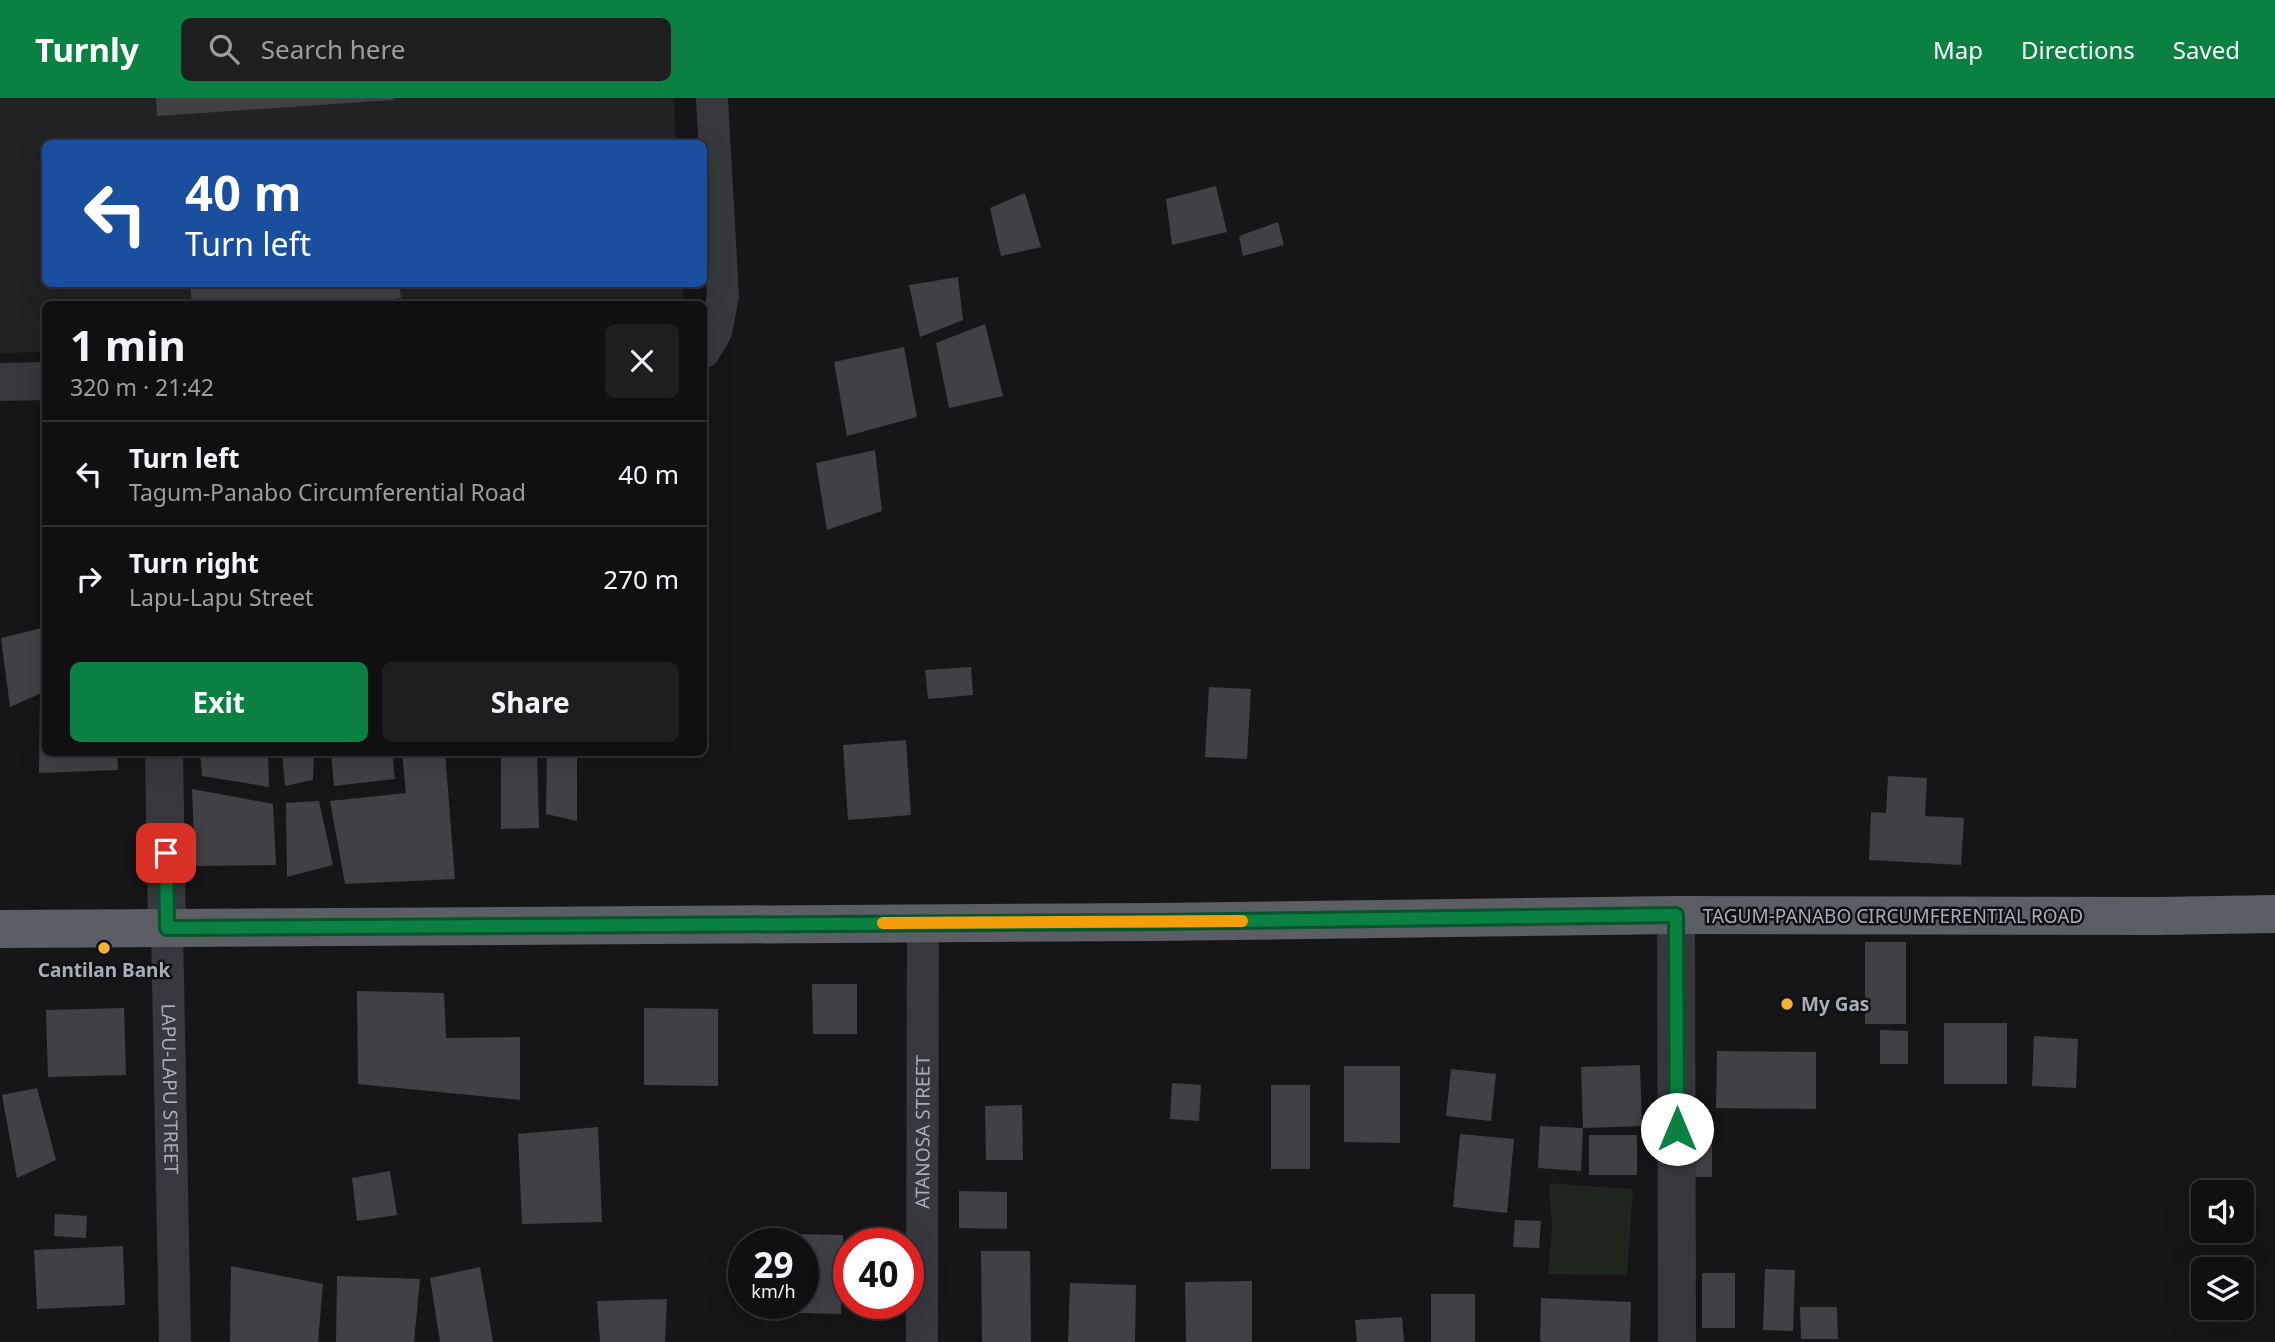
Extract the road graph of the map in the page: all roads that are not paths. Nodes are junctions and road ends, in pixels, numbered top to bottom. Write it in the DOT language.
graph roads {
  1 [pos="712,98"];
  2 [pos="707,347"];
  3 [pos="42,381"];
  4 [pos="0,382"];
  5 [pos="164,756"];
  6 [pos="2275,914"];
  7 [pos="1676,915"];
  8 [pos="923,922"];
  9 [pos="167,928"];
  10 [pos="0,929"];
  11 [pos="175,1342"];
  12 [pos="922,1342"];
  13 [pos="1677,1342"];
  1 -- 2 [label="street"];
  3 -- 4 [label="street"];
  5 -- 9 [label="street, LAPU-LAPU STREET"];
  6 -- 7 [label="highway, TAGUM-PANABO CIRCUMFERENTIAL ROAD"];
  7 -- 8 [label="highway, TAGUM-PANABO CIRCUMFERENTIAL ROAD"];
  7 -- 13 [label="street"];
  8 -- 9 [label="highway, TAGUM-PANABO CIRCUMFERENTIAL ROAD"];
  8 -- 12 [label="street, ATANOSA STREET"];
  9 -- 10 [label="highway, TAGUM-PANABO CIRCUMFERENTIAL ROAD"];
  9 -- 11 [label="street, LAPU-LAPU STREET"];
}
